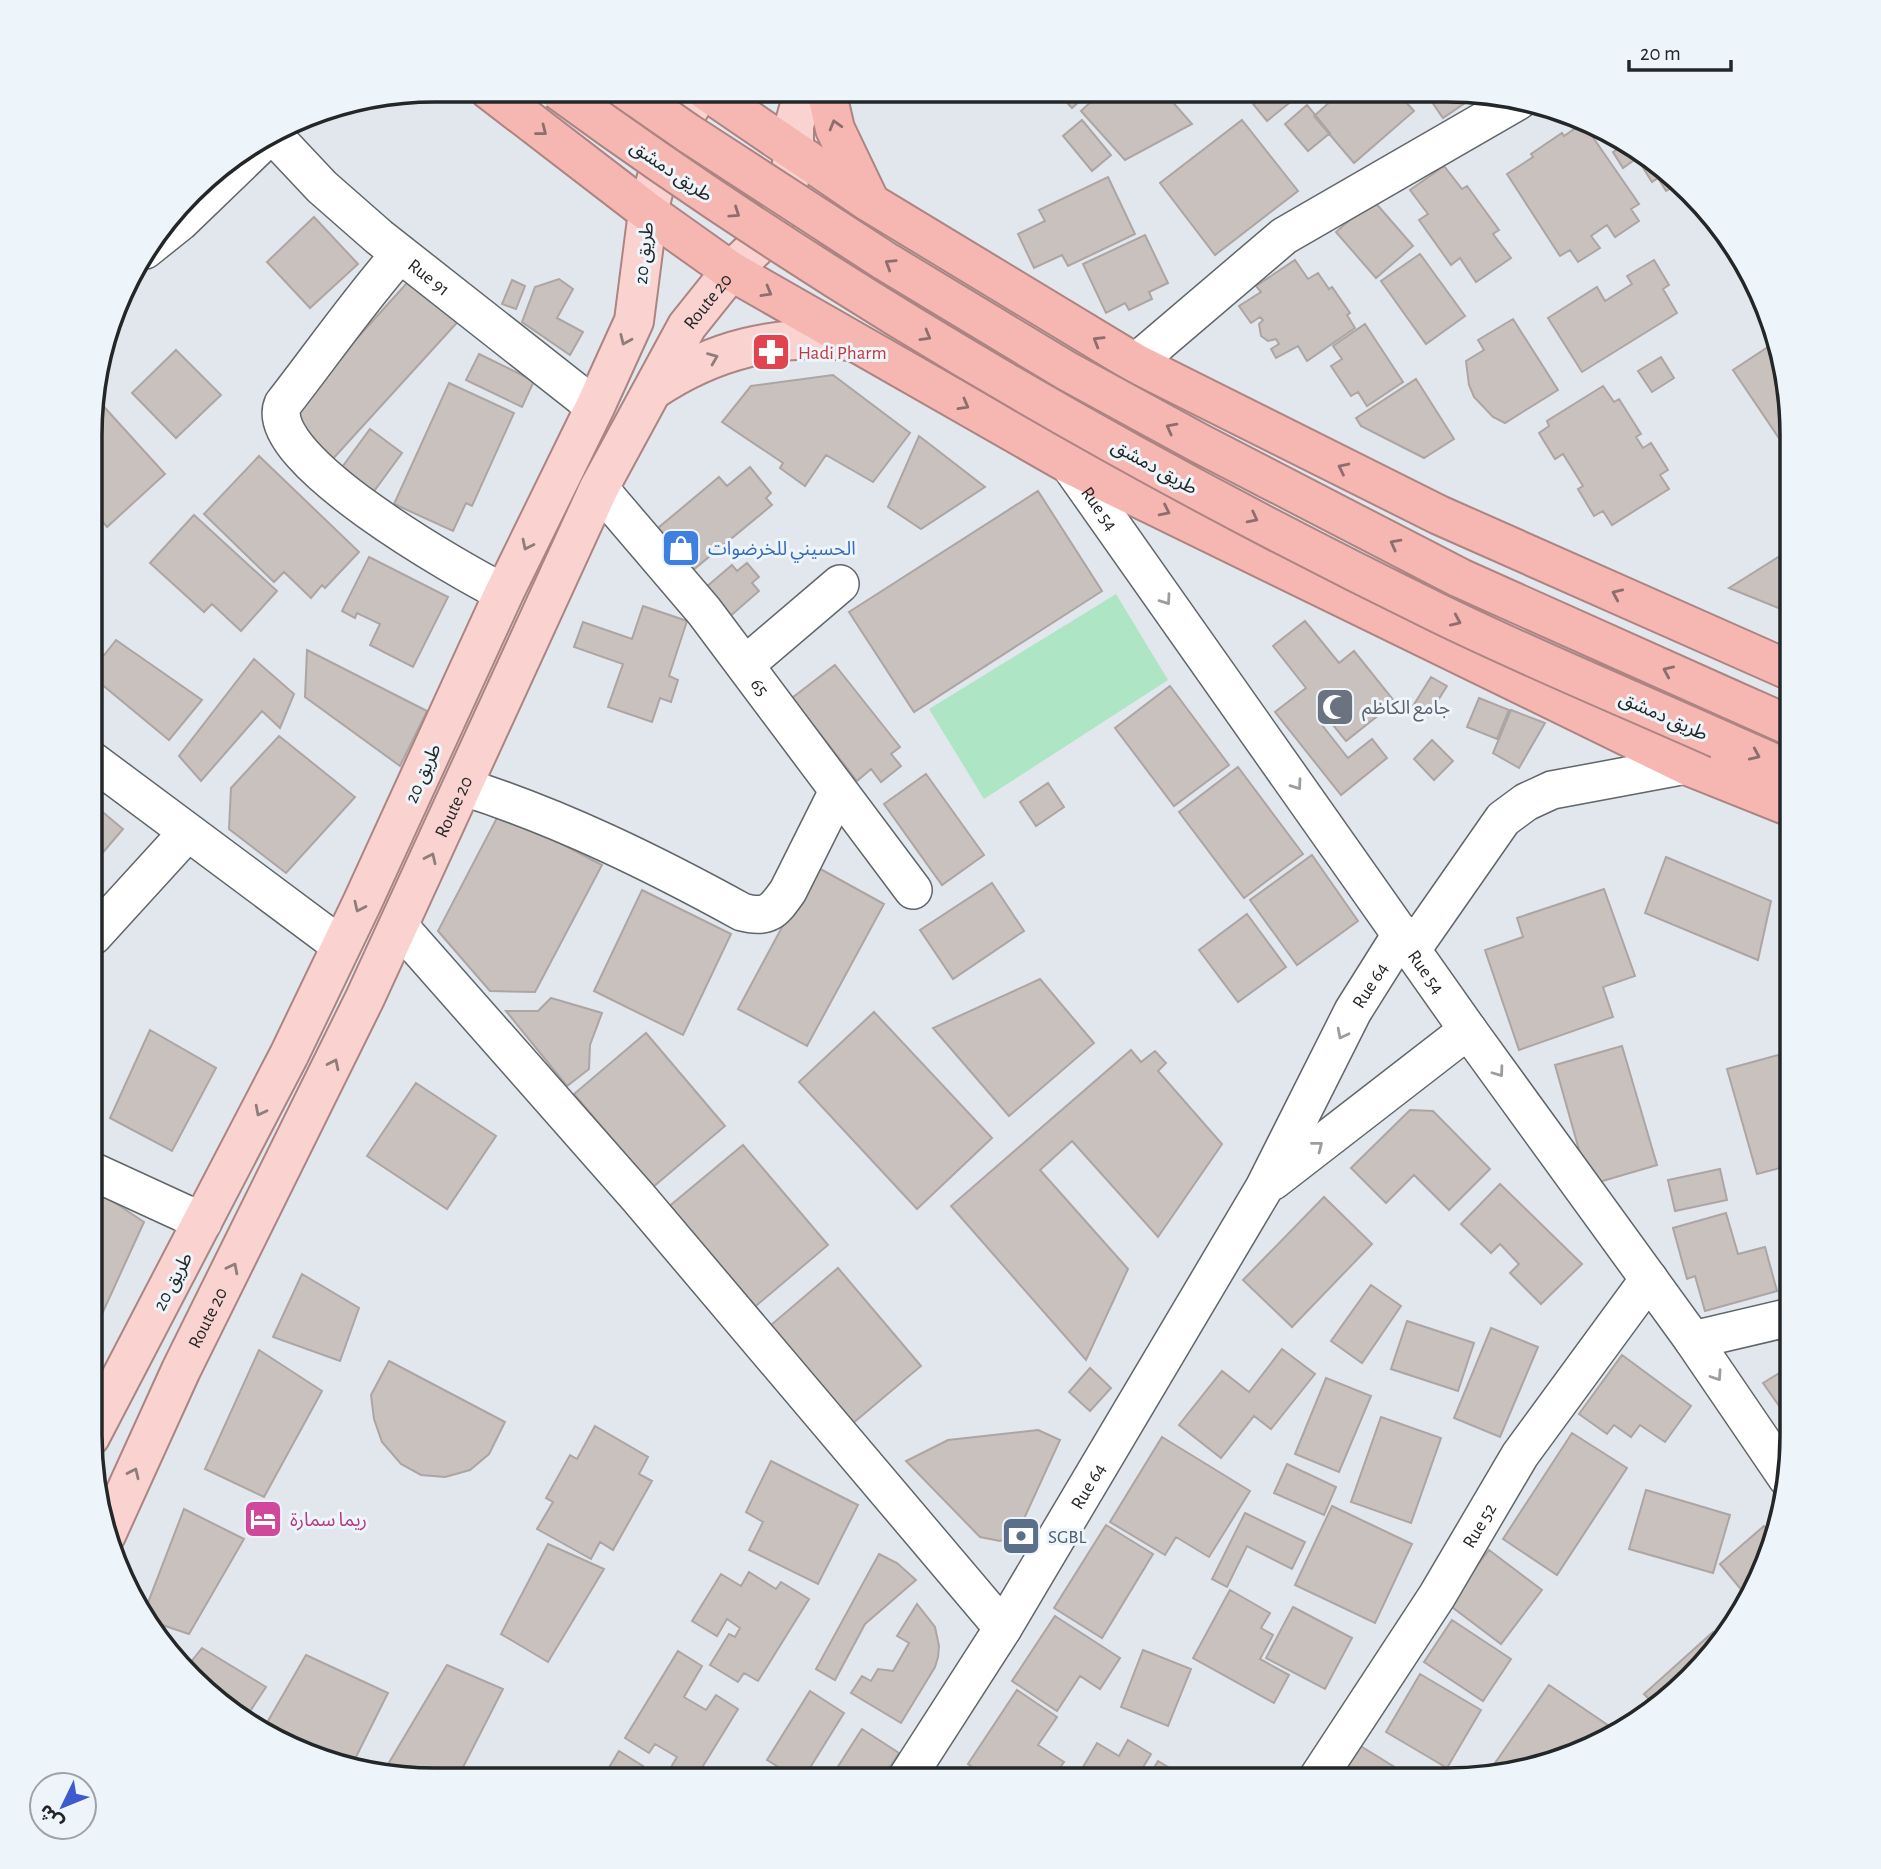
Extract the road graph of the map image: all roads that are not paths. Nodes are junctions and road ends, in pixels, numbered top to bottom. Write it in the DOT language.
graph roads {
  1 [pos="505,102"];
  2 [pos="575,102"];
  3 [pos="643,102"];
  4 [pos="695,102"];
  5 [pos="720,102"];
  6 [pos="801,102"];
  7 [pos="829,102"];
  8 [pos="1507,107"];
  9 [pos="278,141"];
  10 [pos="794,152"];
  11 [pos="238,166"];
  12 [pos="869,202"];
  13 [pos="648,212"];
  14 [pos="175,226"];
  15 [pos="400,254"];
  16 [pos="731,271"];
  17 [pos="638,299"];
  18 [pos="687,326"];
  19 [pos="851,341"];
  20 [pos="1135,363"];
  21 [pos="653,390"];
  22 [pos="595,407"];
  23 [pos="1069,464"];
  24 [pos="599,488"];
  25 [pos="840,584"];
  26 [pos="504,593"];
  27 [pos="1780,664"];
  28 [pos="745,665"];
  29 [pos="1780,721"];
  30 [pos="1686,765"];
  31 [pos="1780,766"];
  32 [pos="102,768"];
  33 [pos="464,787"];
  34 [pos="838,790"];
  35 [pos="1780,803"];
  36 [pos="187,833"];
  37 [pos="914,890"];
  38 [pos="102,926"];
  39 [pos="399,926"];
  40 [pos="1407,941"];
  41 [pos="341,946"];
  42 [pos="1468,1030"];
  43 [pos="102,1176"];
  44 [pos="1264,1188"];
  45 [pos="203,1222"];
  46 [pos="1649,1279"];
  47 [pos="1780,1320"];
  48 [pos="1693,1340"];
  49 [pos="102,1414"];
  50 [pos="1778,1465"];
  51 [pos="113,1520"];
  52 [pos="1003,1628"];
  53 [pos="913,1768"];
  54 [pos="1324,1768"];
  1 -- 13 [label="highway, one-way"];
  2 -- 31 [label="highway, طريق دمشق, one-way, bridge"];
  29 -- 3 [label="highway, طريق دمشق, one-way, bridge"];
  4 -- 13 [label="main road, طريق 20"];
  5 -- 10 [label="highway"];
  6 -- 10 [label="main road, Route 20"];
  12 -- 7 [label="highway, one-way"];
  8 -- 20 [label="street"];
  9 -- 15 [label="street, Rue 91"];
  10 -- 12 [label="highway"];
  10 -- 16 [label="main road, Route 20"];
  11 -- 14 [label="street"];
  20 -- 12 [label="highway, one-way"];
  13 -- 16 [label="highway"];
  13 -- 17 [label="main road, طريق 20"];
  15 -- 22 [label="street, Rue 91"];
  15 -- 26 [label="street"];
  16 -- 18 [label="main road, Route 20"];
  16 -- 19 [label="highway, one-way"];
  17 -- 18 [label="main road"];
  17 -- 22 [label="main road, طريق 20, one-way"];
  18 -- 21 [label="main road, Route 20"];
  21 -- 19 [label="main road, one-way"];
  19 -- 23 [label="highway, one-way"];
  27 -- 20 [label="highway, one-way"];
  21 -- 24 [label="main road, Route 20"];
  22 -- 26 [label="main road, طريق 20, one-way"];
  23 -- 30 [label="highway, one-way"];
  23 -- 40 [label="street, Rue 54, one-way"];
  24 -- 28 [label="street, 65"];
  24 -- 33 [label="main road, Route 20"];
  25 -- 28 [label="street"];
  26 -- 41 [label="main road, طريق 20, one-way"];
  28 -- 34 [label="street, 65"];
  30 -- 35 [label="highway"];
  30 -- 40 [label="street, Rue 64"];
  32 -- 36 [label="street"];
  33 -- 34 [label="street"];
  39 -- 33 [label="main road, Route 20, one-way"];
  34 -- 37 [label="street, 65"];
  36 -- 38 [label="street"];
  36 -- 41 [label="street"];
  51 -- 39 [label="main road, Route 20, one-way"];
  39 -- 52 [label="street"];
  40 -- 42 [label="street, Rue 54"];
  40 -- 44 [label="street, Rue 64, one-way"];
  41 -- 45 [label="main road, طريق 20, one-way"];
  44 -- 42 [label="street, Rue 64, one-way"];
  42 -- 46 [label="street, Rue 54, one-way"];
  43 -- 45 [label="street"];
  44 -- 52 [label="street, Rue 64"];
  45 -- 49 [label="main road, طريق 20"];
  46 -- 48 [label="street, Rue 54"];
  46 -- 54 [label="street, Rue 52"];
  47 -- 48 [label="street"];
  48 -- 50 [label="street, Rue 54, one-way"];
  52 -- 53 [label="street, Rue 64"];
}
